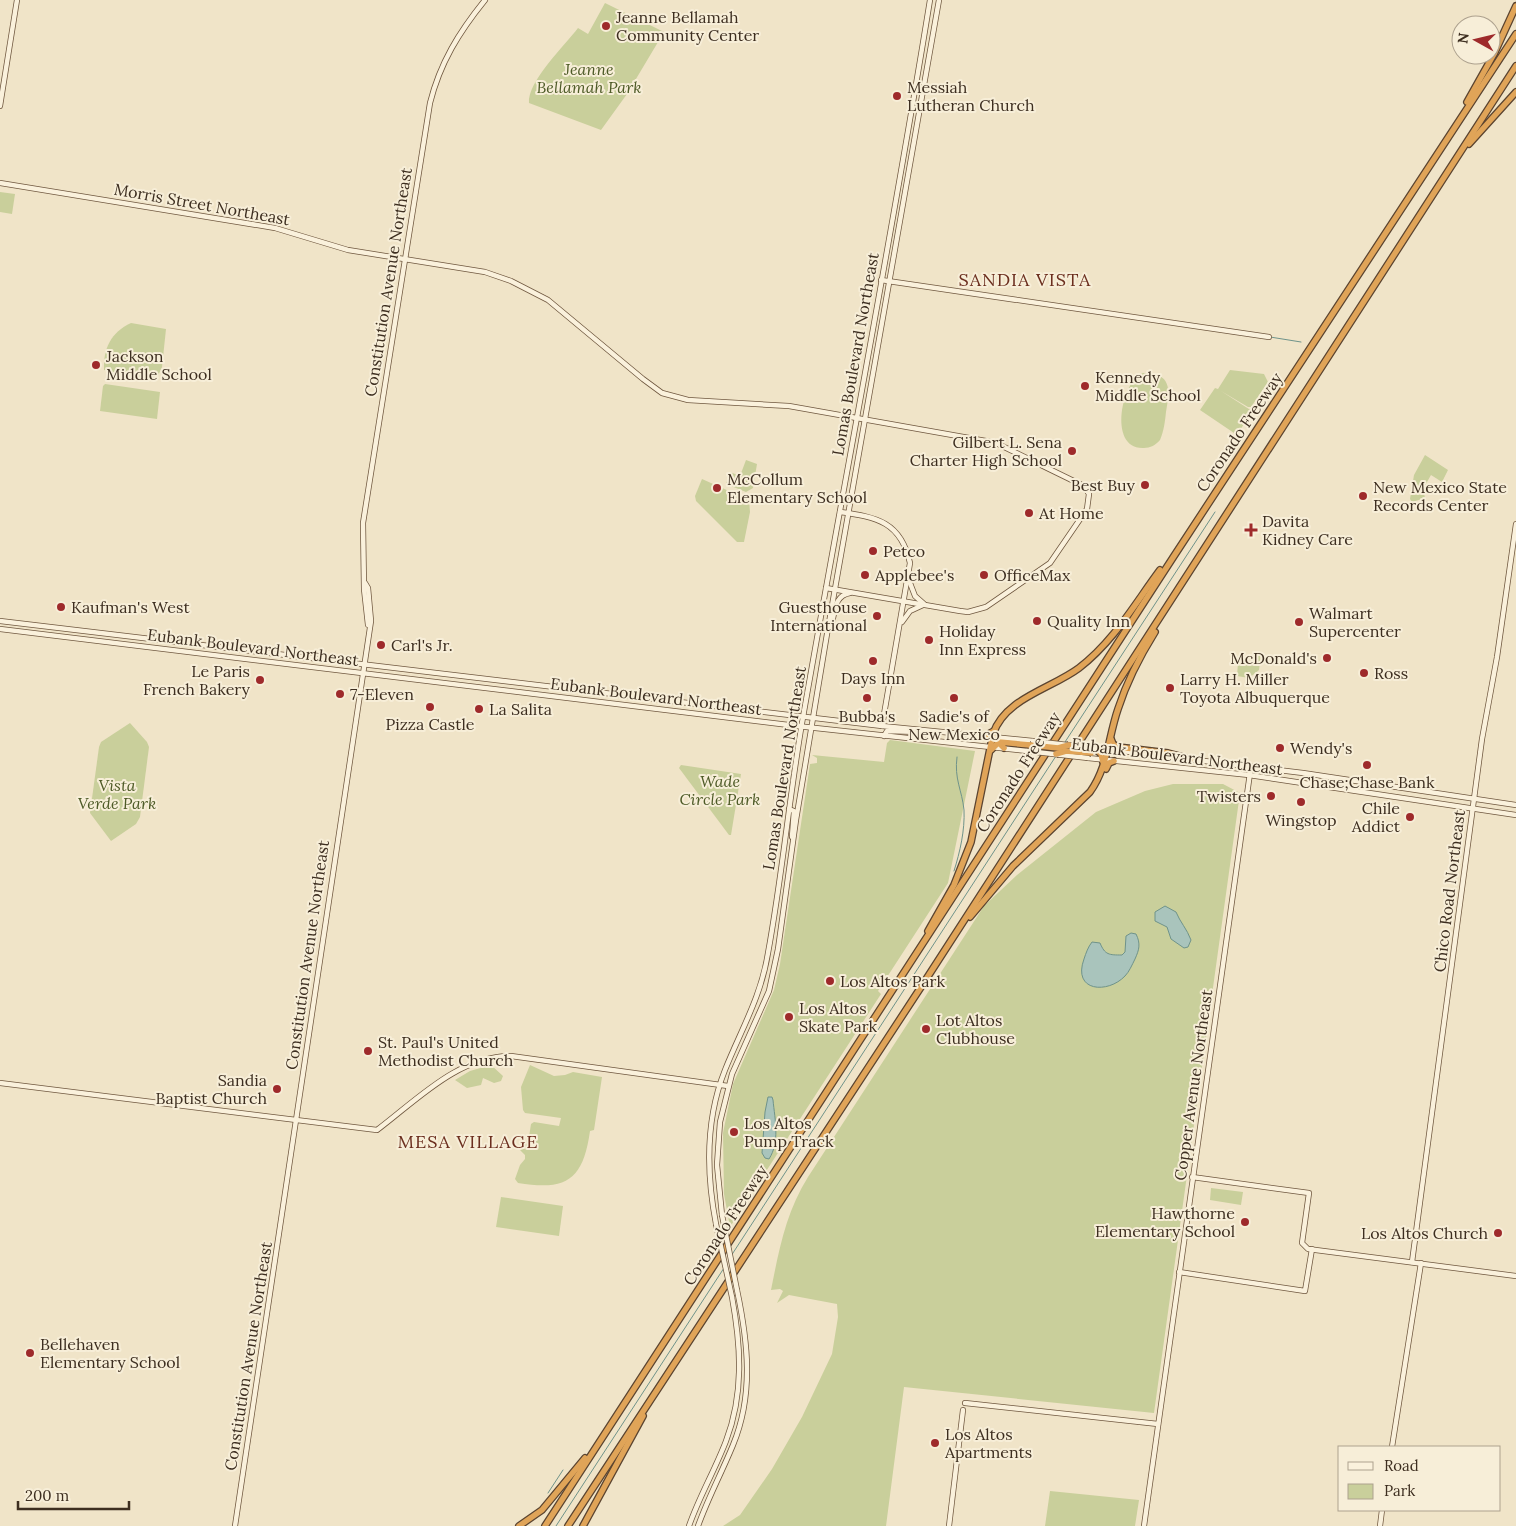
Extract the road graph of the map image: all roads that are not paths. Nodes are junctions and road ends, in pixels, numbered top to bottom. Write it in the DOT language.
graph roads {
  1 [pos="17,0"];
  2 [pos="485,0"];
  3 [pos="930,0"];
  4 [pos="939,0"];
  5 [pos="1516,6"];
  6 [pos="1516,34"];
  7 [pos="1516,66"];
  8 [pos="1516,92"];
  9 [pos="0,106"];
  10 [pos="1445,142"];
  11 [pos="0,183"];
  12 [pos="1435,190"];
  13 [pos="404,259"];
  14 [pos="881,280"];
  15 [pos="890,282"];
  16 [pos="1269,337"];
  17 [pos="858,418"];
  18 [pos="865,419"];
  19 [pos="840,512"];
  20 [pos="849,514"];
  21 [pos="1516,524"];
  22 [pos="1174,556"];
  23 [pos="1190,570"];
  24 [pos="909,578"];
  25 [pos="826,588"];
  26 [pos="835,590"];
  27 [pos="855,592"];
  28 [pos="905,601"];
  29 [pos="925,605"];
  30 [pos="0,620"];
  31 [pos="28,624"];
  32 [pos="900,625"];
  33 [pos="0,629"];
  34 [pos="79,630"];
  35 [pos="27,632"];
  36 [pos="827,634"];
  37 [pos="78,639"];
  38 [pos="207,645"];
  39 [pos="206,654"];
  40 [pos="306,657"];
  41 [pos="364,664"];
  42 [pos="305,666"];
  43 [pos="408,669"];
  44 [pos="362,673"];
  45 [pos="407,678"];
  46 [pos="641,697"];
  47 [pos="640,706"];
  48 [pos="803,717"];
  49 [pos="813,718"];
  50 [pos="801,726"];
  51 [pos="882,726"];
  52 [pos="812,728"];
  53 [pos="929,730"];
  54 [pos="1111,735"];
  55 [pos="884,736"];
  56 [pos="985,736"];
  57 [pos="995,737"];
  58 [pos="1069,745"];
  59 [pos="1030,746"];
  60 [pos="1004,748"];
  61 [pos="1108,748"];
  62 [pos="991,749"];
  63 [pos="1091,753"];
  64 [pos="1056,754"];
  65 [pos="1191,759"];
  66 [pos="1106,761"];
  67 [pos="1251,766"];
  68 [pos="1249,775"];
  69 [pos="1474,798"];
  70 [pos="1516,805"];
  71 [pos="789,809"];
  72 [pos="1472,809"];
  73 [pos="1516,815"];
  74 [pos="793,840"];
  75 [pos="907,968"];
  76 [pos="923,984"];
  77 [pos="0,1083"];
  78 [pos="719,1086"];
  79 [pos="728,1086"];
  80 [pos="296,1120"];
  81 [pos="1192,1178"];
  82 [pos="1312,1249"];
  83 [pos="1412,1262"];
  84 [pos="1421,1264"];
  85 [pos="1179,1272"];
  86 [pos="1516,1276"];
  87 [pos="656,1388"];
  88 [pos="965,1403"];
  89 [pos="963,1410"];
  90 [pos="614,1421"];
  91 [pos="1158,1424"];
  92 [pos="1392,1446"];
  93 [pos="1382,1511"];
  94 [pos="235,1526"];
  95 [pos="519,1526"];
  96 [pos="545,1526"];
  97 [pos="568,1526"];
  98 [pos="583,1526"];
  99 [pos="689,1526"];
  100 [pos="698,1526"];
  101 [pos="949,1526"];
  102 [pos="1144,1526"];
  103 [pos="1380,1526"];
  1 -- 9 [label="street"];
  2 -- 13 [label="street, Constitution Avenue Northeast"];
  3 -- 14 [label="street, Lomas Boulevard Northeast"];
  4 -- 15 [label="street, Lomas Boulevard Northeast"];
  5 -- 10 [label="highway"];
  6 -- 10 [label="highway, Coronado Freeway"];
  7 -- 12 [label="highway, Coronado Freeway"];
  8 -- 12 [label="highway"];
  10 -- 22 [label="highway, Coronado Freeway"];
  11 -- 13 [label="street, Morris Street Northeast"];
  12 -- 23 [label="highway, Coronado Freeway"];
  13 -- 17 [label="street, Morris Street Northeast"];
  13 -- 41 [label="street, Constitution Avenue Northeast"];
  14 -- 15 [label="street"];
  14 -- 17 [label="street, Lomas Boulevard Northeast"];
  15 -- 16 [label="street"];
  15 -- 18 [label="street, Lomas Boulevard Northeast"];
  17 -- 18 [label="street, Morris Street Northeast"];
  17 -- 19 [label="street, Lomas Boulevard Northeast"];
  18 -- 20 [label="street, Lomas Boulevard Northeast"];
  18 -- 29 [label="street, Morris Street Northeast"];
  19 -- 20 [label="street"];
  19 -- 25 [label="street, Lomas Boulevard Northeast"];
  20 -- 24 [label="street"];
  20 -- 26 [label="street, Lomas Boulevard Northeast"];
  21 -- 69 [label="street, Chico Road Northeast"];
  22 -- 57 [label="highway"];
  22 -- 75 [label="highway, Coronado Freeway"];
  23 -- 54 [label="highway"];
  23 -- 76 [label="highway, Coronado Freeway"];
  24 -- 28 [label="street"];
  24 -- 29 [label="street"];
  25 -- 26 [label="street, Morris Street Northeast"];
  25 -- 48 [label="street, Lomas Boulevard Northeast"];
  26 -- 27 [label="street, Morris Street Northeast"];
  26 -- 36 [label="street, Lomas Boulevard Northeast"];
  27 -- 28 [label="street, Morris Street Northeast"];
  27 -- 36 [label="street"];
  28 -- 29 [label="street, Morris Street Northeast"];
  28 -- 32 [label="street"];
  29 -- 32 [label="street"];
  30 -- 31 [label="street, Eubank Boulevard Northeast"];
  31 -- 34 [label="street, Eubank Boulevard Northeast"];
  31 -- 35 [label="street"];
  32 -- 51 [label="street"];
  33 -- 35 [label="street, Eubank Boulevard Northeast"];
  34 -- 37 [label="street"];
  34 -- 38 [label="street, Eubank Boulevard Northeast"];
  35 -- 37 [label="street, Eubank Boulevard Northeast"];
  36 -- 49 [label="street, Lomas Boulevard Northeast"];
  37 -- 39 [label="street, Eubank Boulevard Northeast"];
  38 -- 39 [label="street"];
  38 -- 40 [label="street, Eubank Boulevard Northeast"];
  39 -- 42 [label="street, Eubank Boulevard Northeast"];
  40 -- 41 [label="street, Eubank Boulevard Northeast"];
  40 -- 42 [label="street"];
  41 -- 43 [label="street, Eubank Boulevard Northeast"];
  41 -- 44 [label="street, Constitution Avenue Northeast"];
  42 -- 44 [label="street, Eubank Boulevard Northeast"];
  43 -- 45 [label="street"];
  43 -- 46 [label="street, Eubank Boulevard Northeast"];
  44 -- 45 [label="street, Eubank Boulevard Northeast"];
  44 -- 80 [label="street, Constitution Avenue Northeast"];
  45 -- 47 [label="street, Eubank Boulevard Northeast"];
  46 -- 47 [label="street"];
  46 -- 48 [label="street, Eubank Boulevard Northeast"];
  47 -- 50 [label="street, Eubank Boulevard Northeast"];
  48 -- 49 [label="street, Eubank Boulevard Northeast"];
  48 -- 50 [label="street, Lomas Boulevard Northeast"];
  49 -- 51 [label="street, Eubank Boulevard Northeast"];
  49 -- 52 [label="street, Lomas Boulevard Northeast"];
  50 -- 52 [label="street, Eubank Boulevard Northeast"];
  50 -- 71 [label="street, Lomas Boulevard Northeast"];
  51 -- 53 [label="street, Eubank Boulevard Northeast"];
  52 -- 55 [label="street, Eubank Boulevard Northeast"];
  52 -- 74 [label="street, Lomas Boulevard Northeast"];
  53 -- 55 [label="street"];
  53 -- 56 [label="street, Eubank Boulevard Northeast"];
  54 -- 61 [label="highway"];
  54 -- 65 [label="highway"];
  55 -- 62 [label="street, Eubank Boulevard Northeast"];
  56 -- 57 [label="highway"];
  57 -- 59 [label="highway"];
  57 -- 60 [label="highway"];
  57 -- 62 [label="highway"];
  58 -- 59 [label="highway, bridge"];
  58 -- 63 [label="street, Eubank Boulevard Northeast, bridge"];
  59 -- 60 [label="street, Eubank Boulevard Northeast"];
  59 -- 64 [label="street, Eubank Boulevard Northeast, bridge"];
  60 -- 62 [label="street, Eubank Boulevard Northeast"];
  61 -- 63 [label="street, Eubank Boulevard Northeast"];
  61 -- 65 [label="street, Eubank Boulevard Northeast"];
  61 -- 66 [label="highway"];
  62 -- 75 [label="highway"];
  63 -- 64 [label="highway, bridge"];
  63 -- 66 [label="highway"];
  65 -- 67 [label="street, Eubank Boulevard Northeast"];
  66 -- 68 [label="street, Eubank Boulevard Northeast"];
  66 -- 76 [label="highway"];
  67 -- 68 [label="street, Copper Avenue Northeast"];
  67 -- 69 [label="street, Eubank Boulevard Northeast"];
  68 -- 72 [label="street, Eubank Boulevard Northeast"];
  68 -- 81 [label="street, Copper Avenue Northeast"];
  69 -- 70 [label="street, Eubank Boulevard Northeast"];
  69 -- 72 [label="street, Chico Road Northeast"];
  71 -- 74 [label="street"];
  71 -- 78 [label="street, Lomas Boulevard Northeast"];
  72 -- 73 [label="street, Eubank Boulevard Northeast"];
  72 -- 83 [label="street, Chico Road Northeast"];
  74 -- 79 [label="street, Lomas Boulevard Northeast"];
  75 -- 90 [label="highway, Coronado Freeway"];
  76 -- 87 [label="highway, Coronado Freeway"];
  77 -- 80 [label="street"];
  78 -- 79 [label="street"];
  78 -- 80 [label="street"];
  78 -- 99 [label="street, Lomas Boulevard Northeast, bridge"];
  79 -- 100 [label="street, Lomas Boulevard Northeast, bridge"];
  80 -- 94 [label="street, Constitution Avenue Northeast"];
  81 -- 82 [label="street"];
  81 -- 85 [label="street, Copper Avenue Northeast"];
  82 -- 83 [label="street"];
  82 -- 85 [label="street"];
  83 -- 84 [label="street"];
  84 -- 86 [label="street"];
  84 -- 92 [label="street"];
  85 -- 91 [label="street, Copper Avenue Northeast"];
  87 -- 97 [label="highway, Coronado Freeway"];
  87 -- 98 [label="highway"];
  88 -- 91 [label="street"];
  89 -- 101 [label="street"];
  90 -- 95 [label="highway"];
  90 -- 96 [label="highway, Coronado Freeway"];
  91 -- 102 [label="street, Copper Avenue Northeast"];
  93 -- 103 [label="street"];
}
